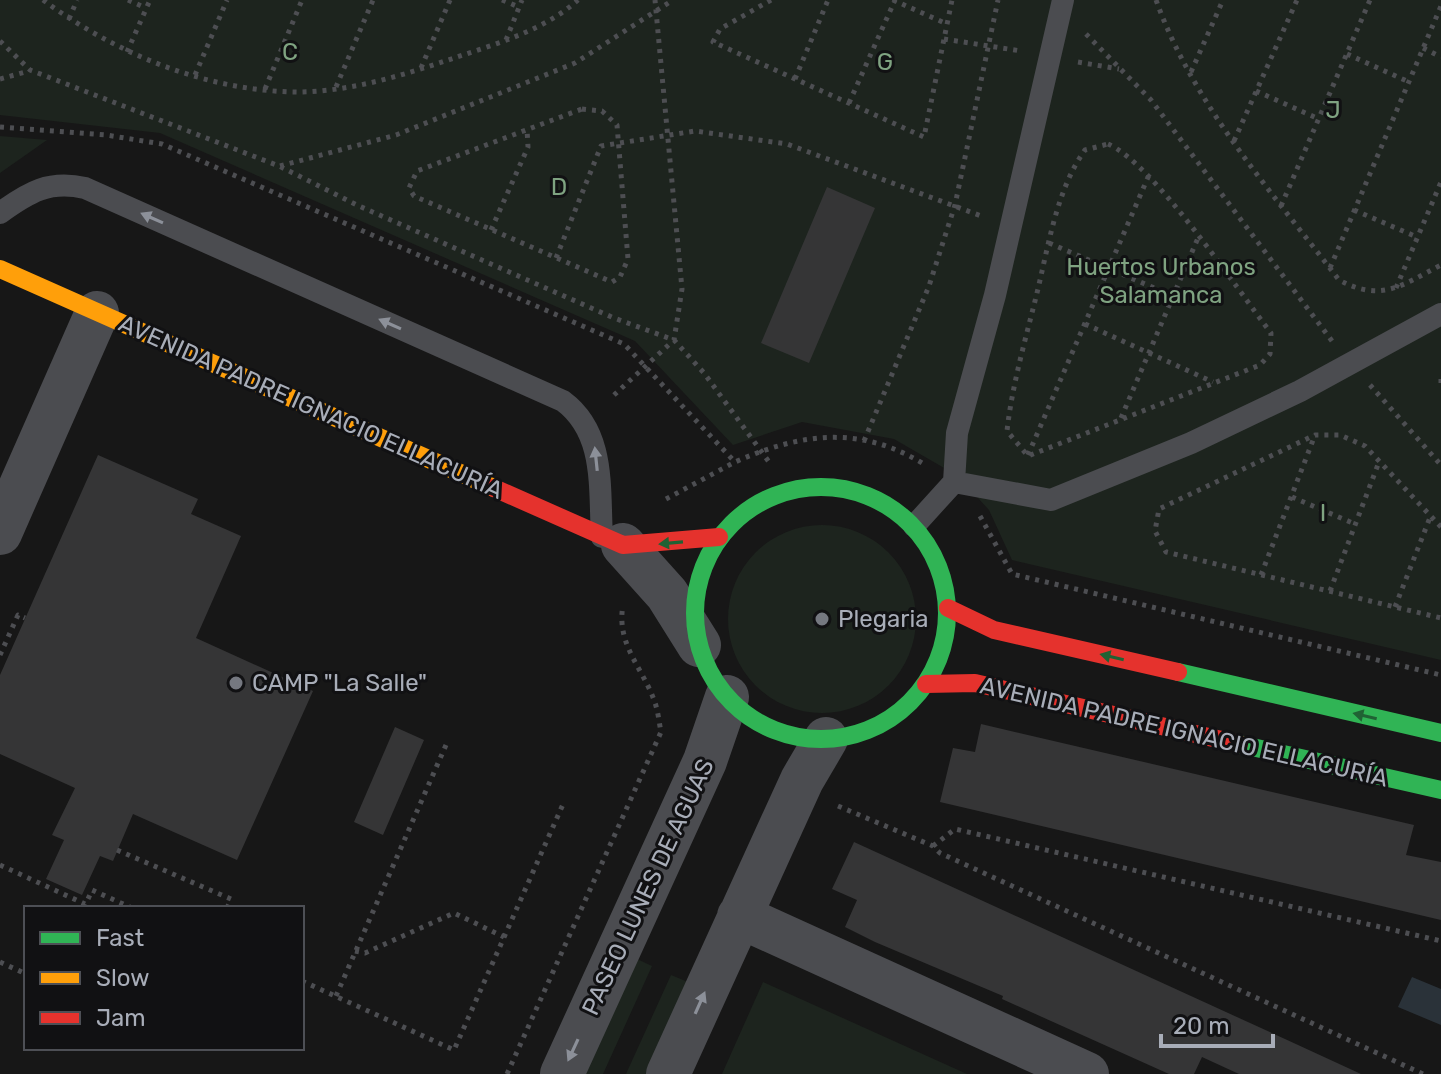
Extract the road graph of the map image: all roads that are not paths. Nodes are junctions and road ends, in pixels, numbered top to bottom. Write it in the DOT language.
graph roads {
  1 [pos="1062,4"];
  2 [pos="0,213"];
  3 [pos="0,269"];
  4 [pos="97,313"];
  5 [pos="1441,314"];
  6 [pos="954,482"];
  7 [pos="914,526"];
  8 [pos="0,533"];
  9 [pos="719,537"];
  10 [pos="612,541"];
  11 [pos="948,608"];
  12 [pos="699,645"];
  13 [pos="926,684"];
  14 [pos="727,697"];
  15 [pos="1441,733"];
  16 [pos="826,739"];
  17 [pos="1441,790"];
  18 [pos="739,916"];
  19 [pos="562,1074"];
  20 [pos="668,1074"];
  21 [pos="1087,1074"];
  1 -- 6 [label="lane"];
  10 -- 2 [label="lane, one-way"];
  3 -- 4 [label="main road, AVENIDA PADRE IGNACIO ELLACURÍA"];
  4 -- 8 [label="street"];
  4 -- 10 [label="main road, AVENIDA PADRE IGNACIO ELLACURÍA"];
  5 -- 6 [label="lane"];
  6 -- 7 [label="lane"];
  7 -- 9 [label="main road"];
  7 -- 11 [label="main road"];
  9 -- 10 [label="main road, AVENIDA PADRE IGNACIO ELLACURÍA, one-way"];
  9 -- 12 [label="main road"];
  10 -- 12 [label="street, AVENIDA PADRE IGNACIO ELLACURÍA"];
  11 -- 13 [label="main road"];
  15 -- 11 [label="main road, one-way"];
  12 -- 14 [label="main road"];
  13 -- 16 [label="main road"];
  13 -- 17 [label="main road, AVENIDA PADRE IGNACIO ELLACURÍA"];
  14 -- 16 [label="main road"];
  14 -- 19 [label="street, PASEO LUNES DE AGUAS, one-way"];
  16 -- 18 [label="street"];
  20 -- 18 [label="street, one-way"];
  18 -- 21 [label="street"];
}
